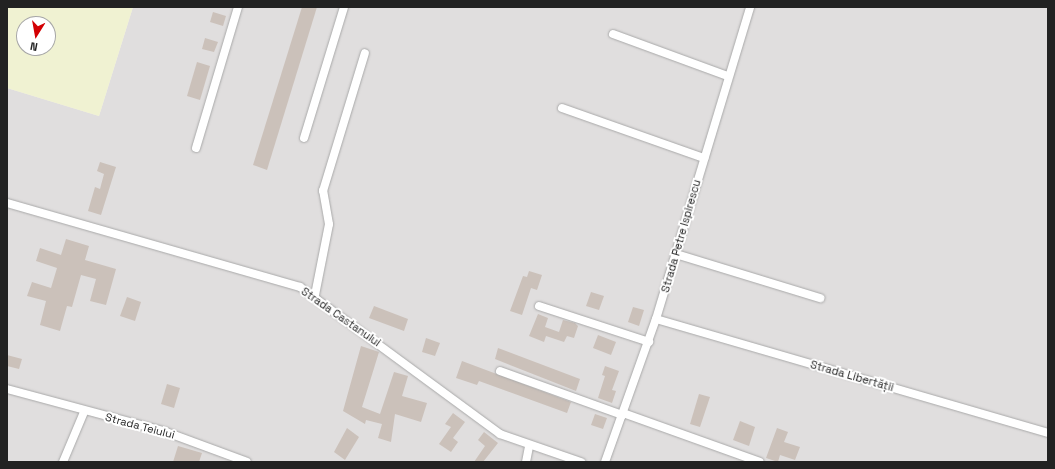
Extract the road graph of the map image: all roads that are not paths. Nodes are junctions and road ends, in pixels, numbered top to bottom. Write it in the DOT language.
graph roads {
  1 [pos="238,7"];
  2 [pos="344,7"];
  3 [pos="750,7"];
  4 [pos="613,34"];
  5 [pos="365,53"];
  6 [pos="728,76"];
  7 [pos="562,108"];
  8 [pos="304,138"];
  9 [pos="196,148"];
  10 [pos="704,158"];
  11 [pos="7,203"];
  12 [pos="676,254"];
  13 [pos="315,295"];
  14 [pos="820,298"];
  15 [pos="540,306"];
  16 [pos="656,319"];
  17 [pos="648,342"];
  18 [pos="500,371"];
  19 [pos="7,389"];
  20 [pos="84,412"];
  21 [pos="623,414"];
  22 [pos="1048,434"];
  23 [pos="530,446"];
  24 [pos="63,462"];
  25 [pos="247,462"];
  26 [pos="526,462"];
  27 [pos="581,462"];
  28 [pos="605,462"];
  29 [pos="760,462"];
  1 -- 9 [label="street"];
  2 -- 8 [label="street"];
  3 -- 6 [label="street, Strada Petre Ispirescu"];
  4 -- 6 [label="street"];
  5 -- 13 [label="street"];
  6 -- 10 [label="street, Strada Petre Ispirescu"];
  7 -- 10 [label="street"];
  10 -- 12 [label="street, Strada Petre Ispirescu"];
  11 -- 13 [label="street, Strada Castanului"];
  12 -- 14 [label="street"];
  12 -- 16 [label="street, Strada Petre Ispirescu"];
  13 -- 23 [label="street, Strada Castanului"];
  15 -- 17 [label="street"];
  16 -- 17 [label="street, Strada Petre Ispirescu"];
  16 -- 22 [label="street, Strada Libertății"];
  17 -- 21 [label="street, Strada Petre Ispirescu"];
  18 -- 21 [label="street"];
  19 -- 20 [label="street, Strada Teiului"];
  20 -- 24 [label="street"];
  20 -- 25 [label="street, Strada Teiului"];
  21 -- 28 [label="street, Strada Petre Ispirescu"];
  21 -- 29 [label="street"];
  23 -- 26 [label="street"];
  23 -- 27 [label="street, Strada Castanului"];
}
